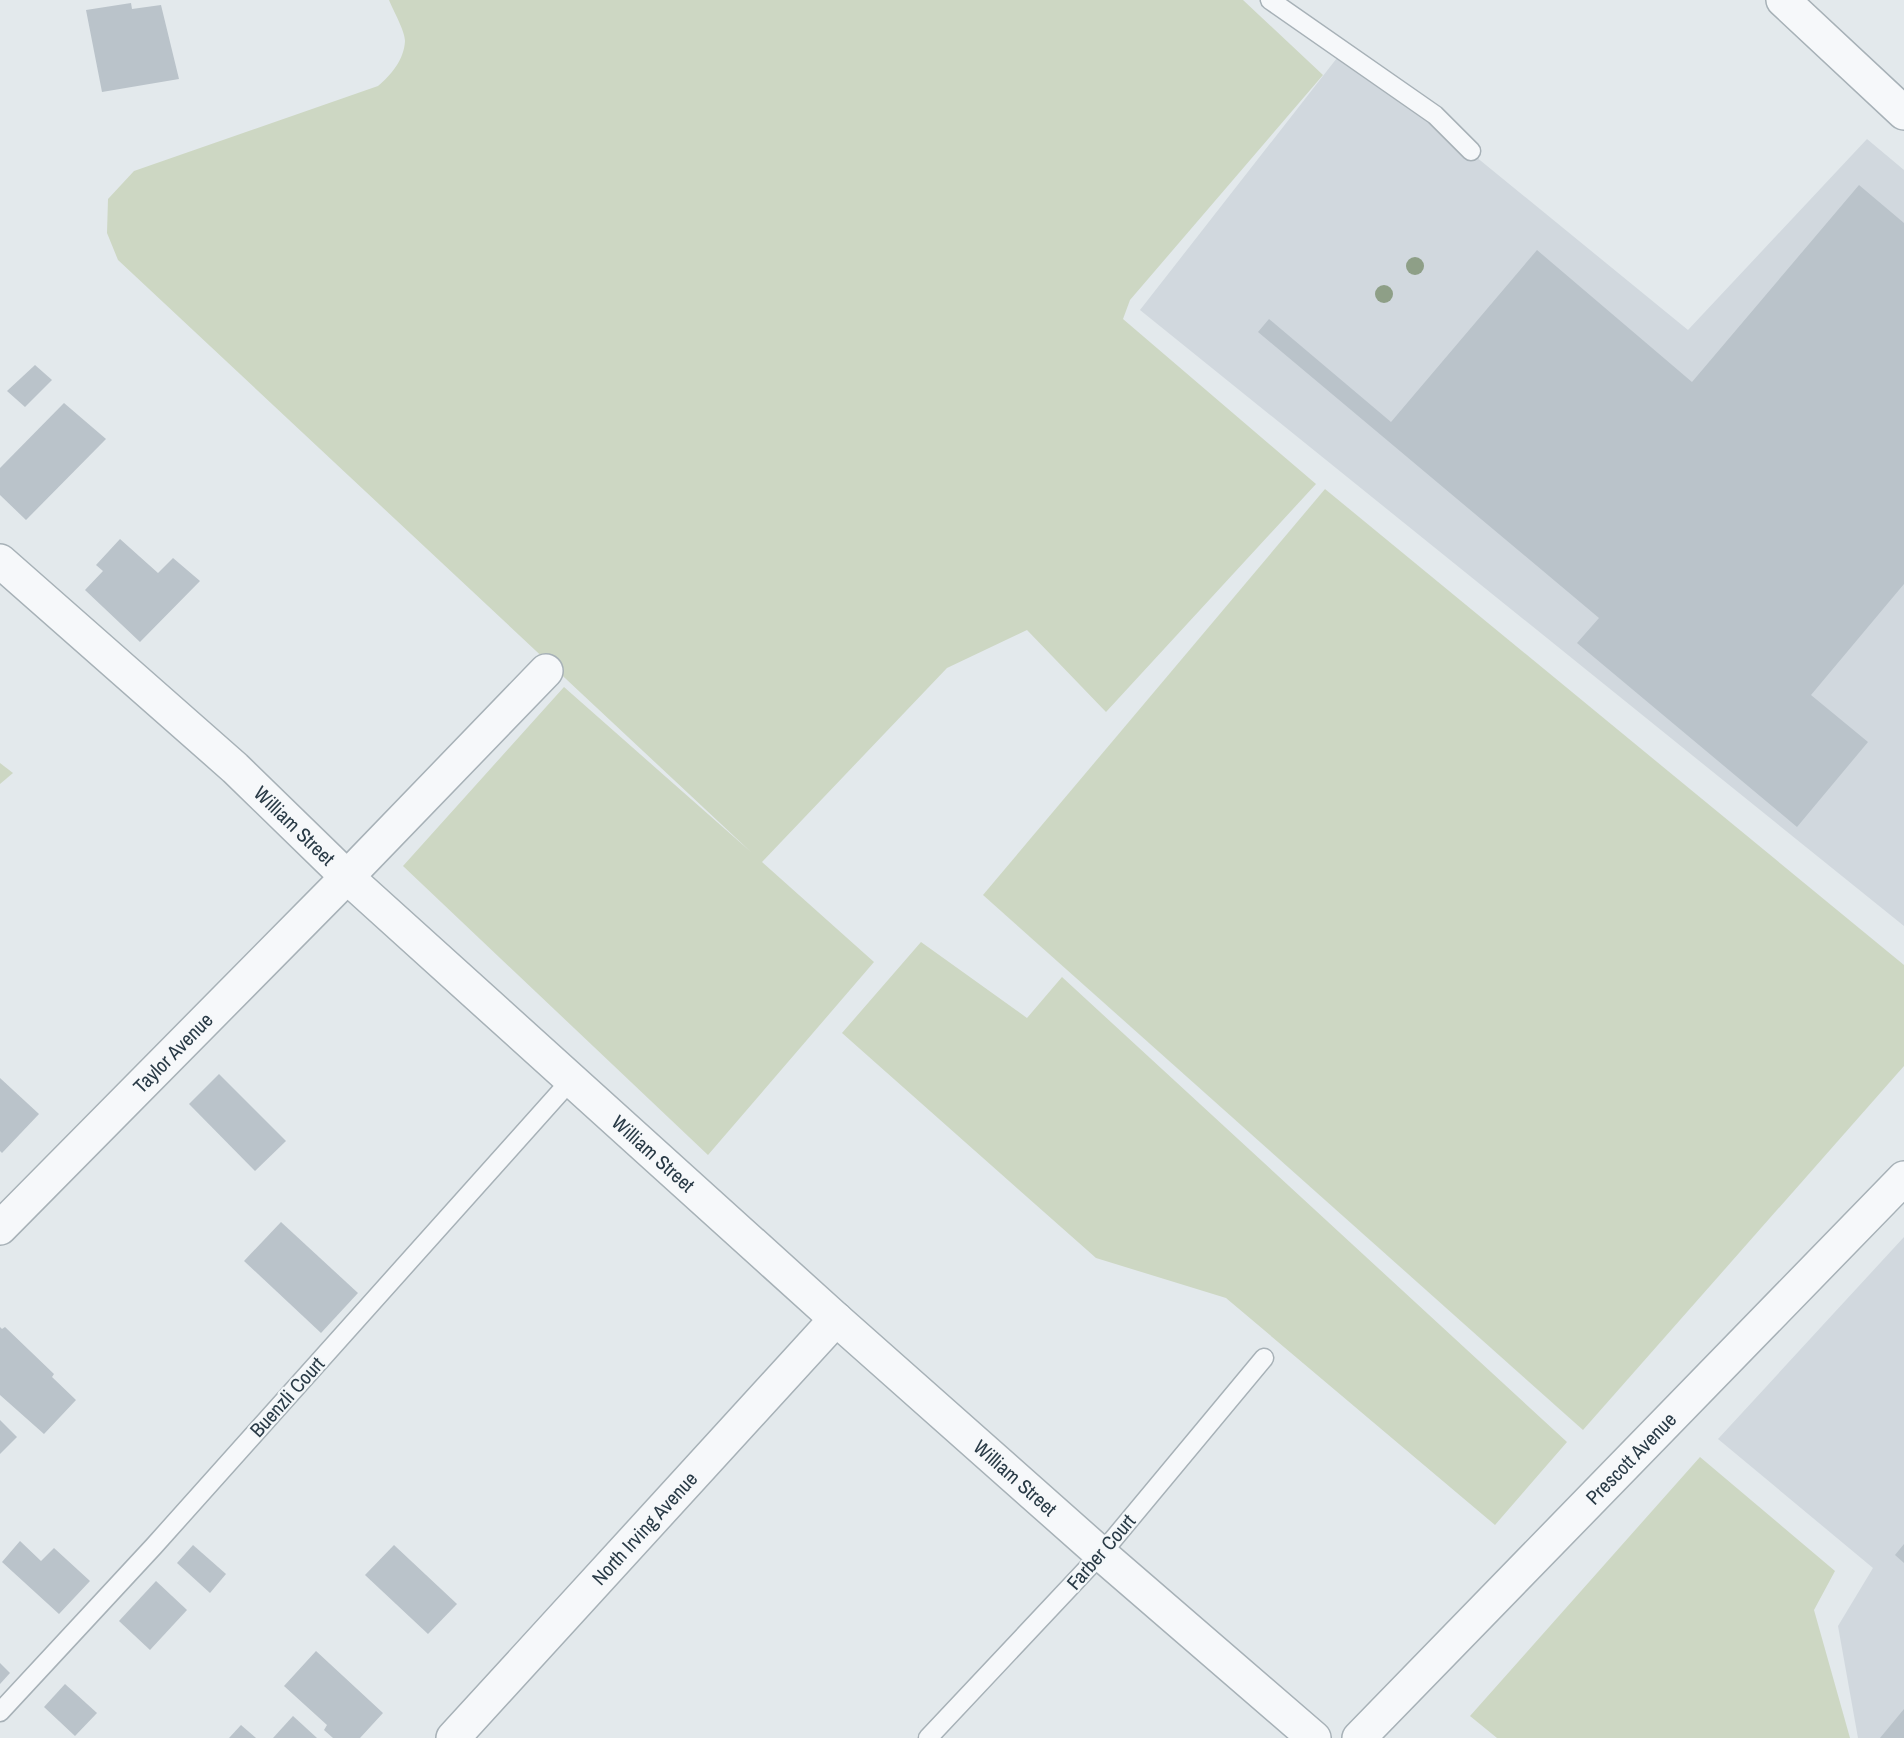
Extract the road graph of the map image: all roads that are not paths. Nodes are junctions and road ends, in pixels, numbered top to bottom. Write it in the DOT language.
graph roads {
  1 [pos="1270,0"];
  2 [pos="1783,0"];
  3 [pos="1904,113"];
  4 [pos="1471,151"];
  5 [pos="0,561"];
  6 [pos="546,671"];
  7 [pos="347,877"];
  8 [pos="571,1080"];
  9 [pos="1904,1178"];
  10 [pos="0,1228"];
  11 [pos="836,1318"];
  12 [pos="1264,1358"];
  13 [pos="1101,1554"];
  14 [pos="0,1712"];
  15 [pos="453,1738"];
  16 [pos="928,1738"];
  17 [pos="1314,1738"];
  18 [pos="1359,1738"];
  1 -- 4 [label="lane"];
  2 -- 3 [label="street"];
  5 -- 7 [label="street, William Street"];
  6 -- 7 [label="street, Taylor Avenue"];
  7 -- 8 [label="street, William Street"];
  7 -- 10 [label="street, Taylor Avenue"];
  8 -- 11 [label="street, William Street"];
  8 -- 14 [label="lane, Buenzli Court"];
  9 -- 18 [label="street, Prescott Avenue"];
  11 -- 13 [label="street, William Street"];
  11 -- 15 [label="street, North Irving Avenue"];
  12 -- 13 [label="lane, Farber Court"];
  13 -- 16 [label="lane, Farber Court"];
  13 -- 17 [label="street, William Street"];
}
